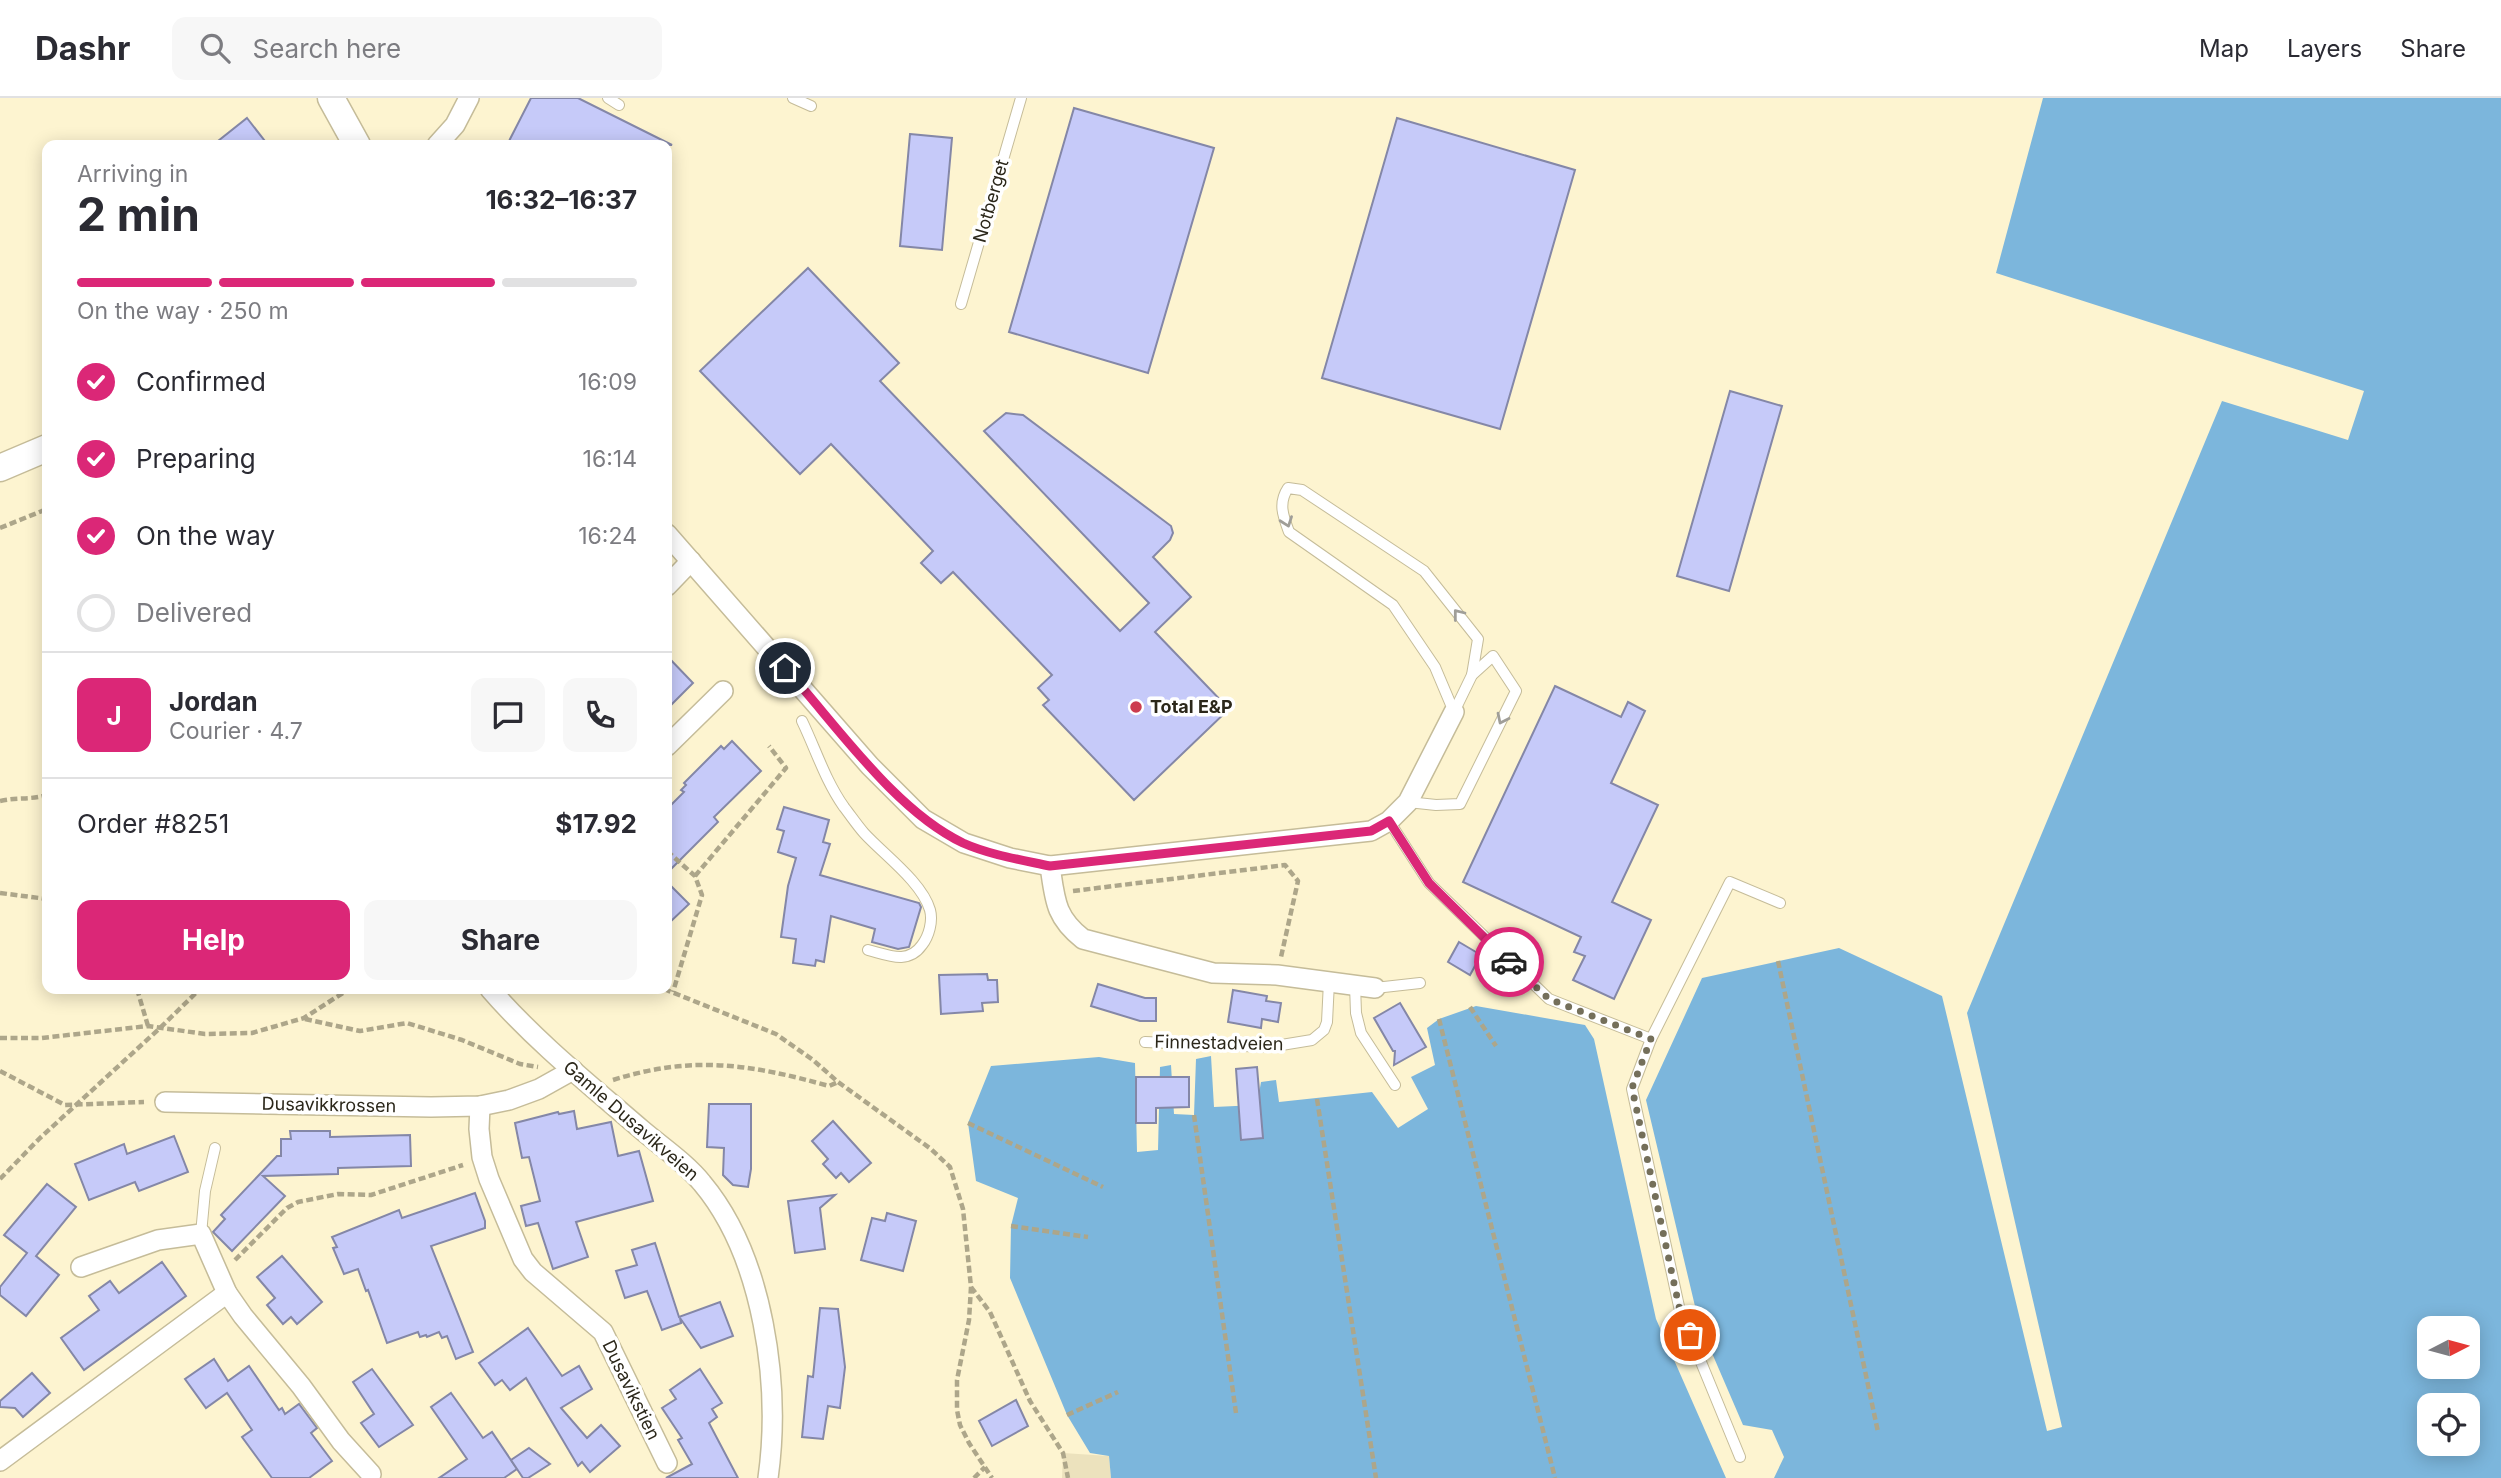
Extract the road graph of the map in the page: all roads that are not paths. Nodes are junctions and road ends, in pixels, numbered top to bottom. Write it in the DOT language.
graph roads {
  1 [pos="331,98"];
  2 [pos="469,98"];
  3 [pos="608,98"];
  4 [pos="793,98"];
  5 [pos="1021,98"];
  6 [pos="619,105"];
  7 [pos="811,106"];
  8 [pos="354,140"];
  9 [pos="442,140"];
  10 [pos="961,304"];
  11 [pos="42,450"];
  12 [pos="0,468"];
  13 [pos="672,540"];
  14 [pos="691,561"];
  15 [pos="672,581"];
  16 [pos="1472,675"];
  17 [pos="723,691"];
  18 [pos="1454,712"];
  19 [pos="802,721"];
  20 [pos="672,741"];
  21 [pos="1408,802"];
  22 [pos="1389,821"];
  23 [pos="1050,866"];
  24 [pos="1780,903"];
  25 [pos="869,950"];
  26 [pos="1329,982"];
  27 [pos="1420,982"];
  28 [pos="1355,985"];
  29 [pos="1375,988"];
  30 [pos="495,994"];
  31 [pos="1651,1039"];
  32 [pos="1145,1042"];
  33 [pos="573,1070"];
  34 [pos="1395,1085"];
  35 [pos="165,1102"];
  36 [pos="480,1106"];
  37 [pos="215,1148"];
  38 [pos="201,1234"];
  39 [pos="81,1267"];
  40 [pos="224,1284"];
  41 [pos="1740,1457"];
  42 [pos="0,1461"];
  43 [pos="667,1463"];
  44 [pos="371,1474"];
  45 [pos="768,1478"];
  1 -- 8 [label="main road"];
  2 -- 9 [label="street"];
  3 -- 6 [label="lane"];
  4 -- 7 [label="lane"];
  5 -- 10 [label="lane, Notberget"];
  11 -- 12 [label="main road"];
  13 -- 14 [label="street"];
  14 -- 15 [label="street"];
  14 -- 23 [label="street"];
  16 -- 18 [label="lane"];
  16 -- 18 [label="lane, one-way"];
  16 -- 21 [label="lane, one-way"];
  17 -- 20 [label="street"];
  18 -- 21 [label="street"];
  19 -- 25 [label="lane"];
  21 -- 22 [label="street"];
  22 -- 23 [label="street"];
  22 -- 31 [label="lane"];
  23 -- 26 [label="street"];
  24 -- 31 [label="lane"];
  26 -- 28 [label="street"];
  26 -- 32 [label="lane, Finnestadveien"];
  27 -- 29 [label="lane"];
  28 -- 29 [label="street"];
  28 -- 34 [label="lane"];
  30 -- 33 [label="street, Gamle Dusavikveien"];
  31 -- 41 [label="lane"];
  33 -- 36 [label="street, Dusavikkrossen"];
  33 -- 45 [label="street, Gamle Dusavikveien"];
  35 -- 36 [label="street, Dusavikkrossen"];
  36 -- 43 [label="street, Dusavikstien"];
  37 -- 38 [label="lane"];
  38 -- 39 [label="street"];
  38 -- 40 [label="street"];
  40 -- 42 [label="street"];
  40 -- 44 [label="street"];
}
